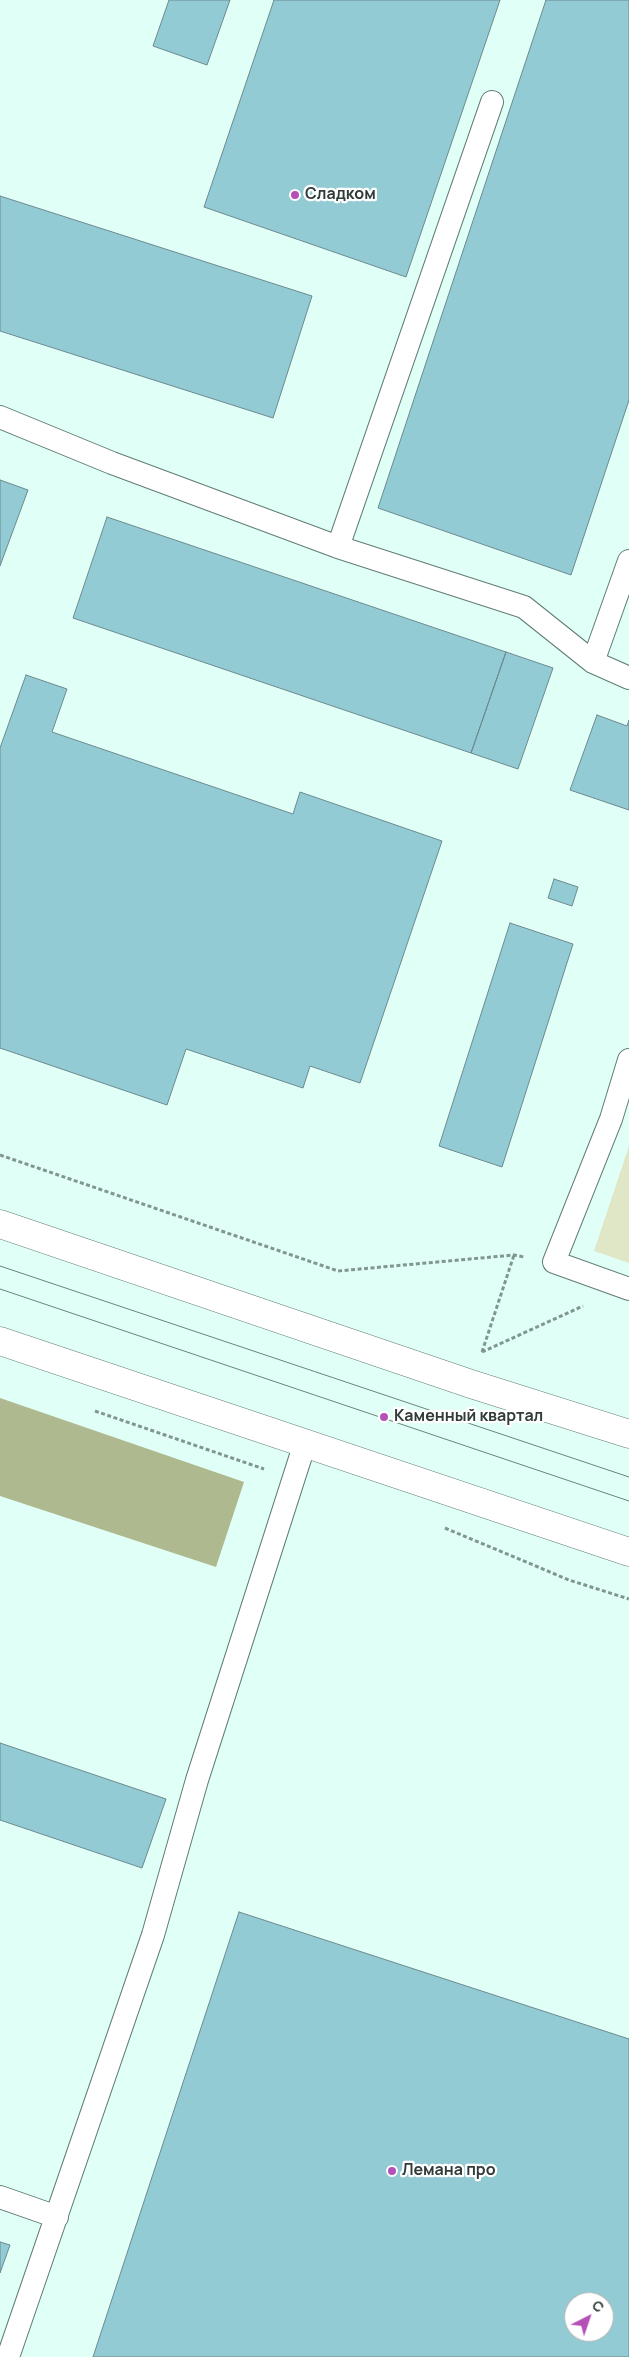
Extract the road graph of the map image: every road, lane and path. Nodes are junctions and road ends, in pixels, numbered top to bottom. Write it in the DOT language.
graph roads {
  1 [pos="492,102"];
  2 [pos="0,417"];
  3 [pos="338,546"];
  4 [pos="629,561"];
  5 [pos="593,662"];
  6 [pos="629,678"];
  7 [pos="629,1060"];
  8 [pos="0,1155"];
  9 [pos="0,1224"];
  10 [pos="627,1288"];
  11 [pos="0,1341"];
  12 [pos="93,1410"];
  13 [pos="629,1434"];
  14 [pos="305,1443"];
  15 [pos="269,1470"];
  16 [pos="436,1524"];
  17 [pos="629,1552"];
  18 [pos="629,1599"];
  19 [pos="0,2197"];
  20 [pos="57,2217"];
  21 [pos="8,2357"];
  1 -- 3 [label="lane"];
  2 -- 3 [label="lane"];
  3 -- 5 [label="lane"];
  4 -- 5 [label="lane"];
  5 -- 6 [label="lane"];
  7 -- 10 [label="lane"];
  8 -- 10 [label="path"];
  9 -- 13 [label="highway"];
  11 -- 14 [label="highway"];
  12 -- 15 [label="path"];
  14 -- 17 [label="highway"];
  14 -- 20 [label="lane"];
  16 -- 18 [label="path"];
  19 -- 20 [label="lane"];
  20 -- 21 [label="lane"];
}
